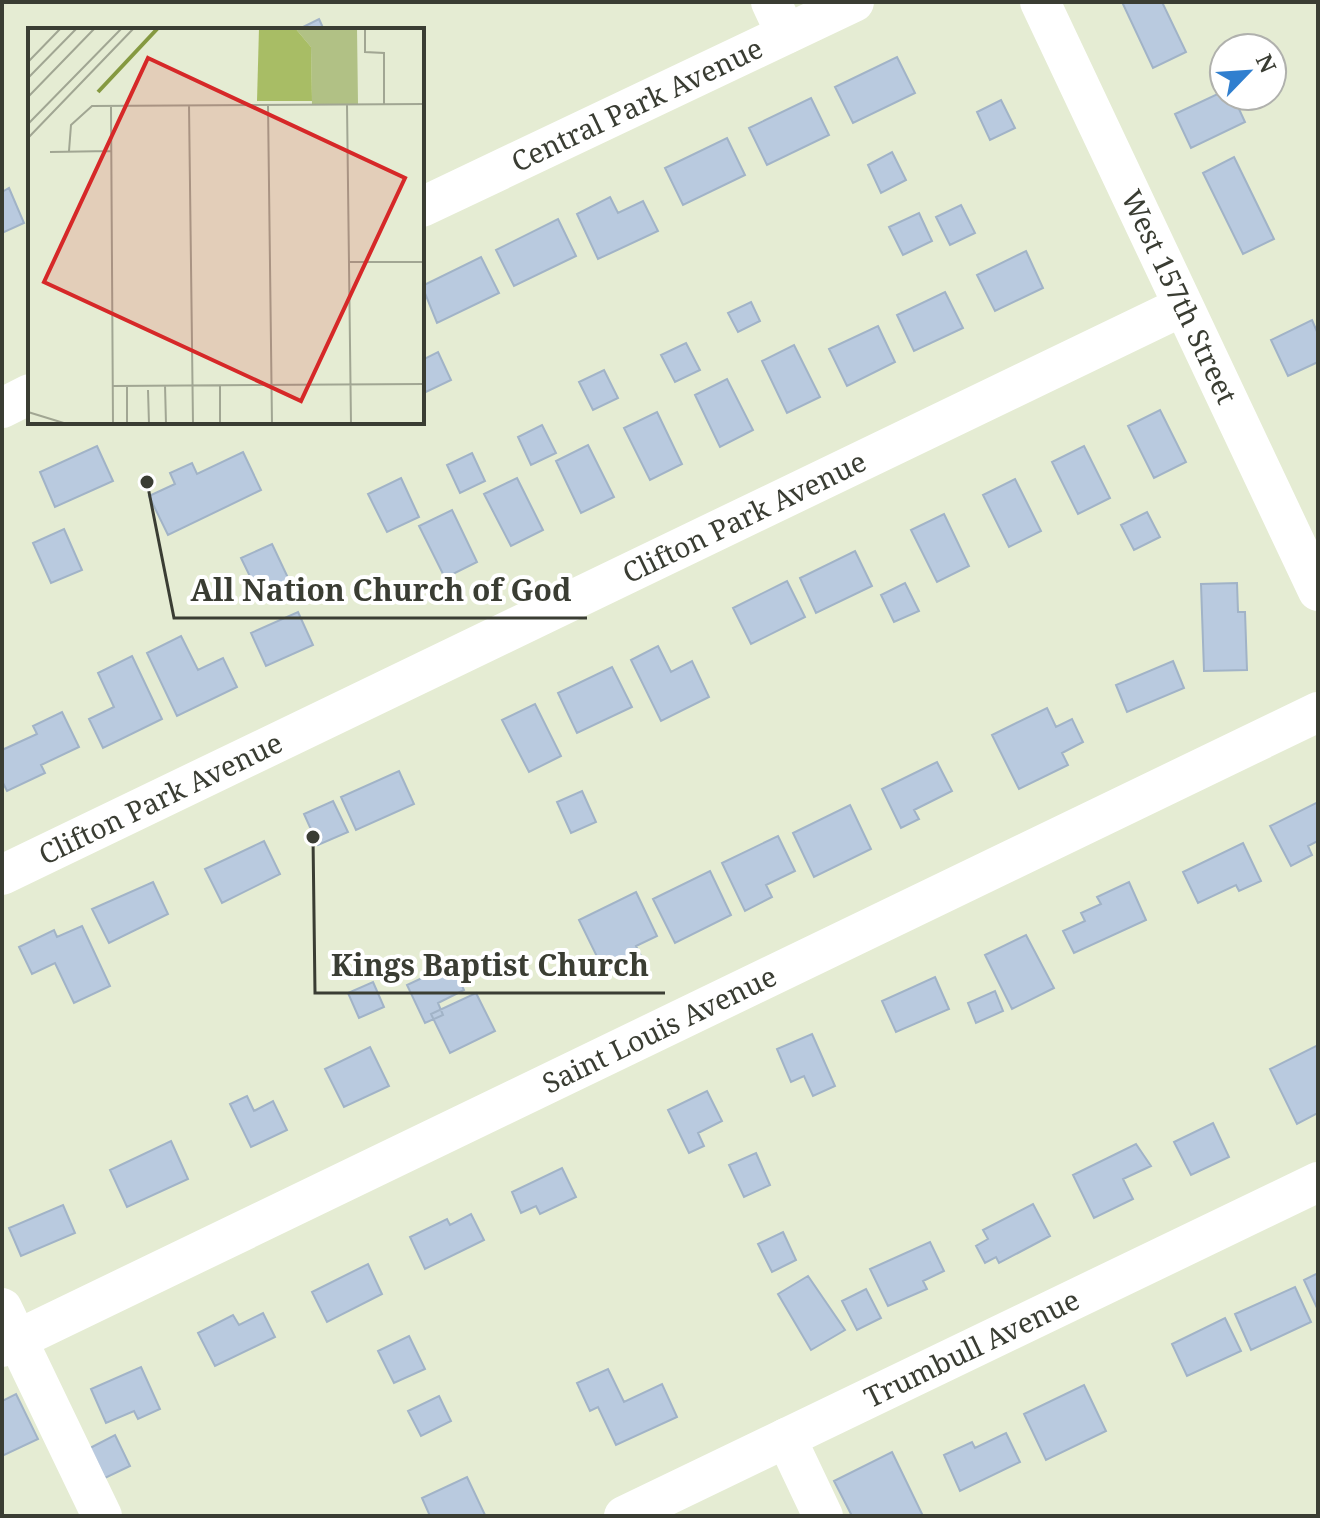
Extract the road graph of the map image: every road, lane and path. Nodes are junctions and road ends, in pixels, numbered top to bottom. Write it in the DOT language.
graph roads {
  1 [pos="854,2"];
  2 [pos="1040,2"];
  3 [pos="778,18"];
  4 [pos="424,206"];
  5 [pos="1183,306"];
  6 [pos="28,395"];
  7 [pos="2,408"];
  8 [pos="1318,591"];
  9 [pos="1318,712"];
  10 [pos="2,875"];
  11 [pos="1318,1182"];
  12 [pos="7,1331"];
  13 [pos="786,1438"];
  14 [pos="102,1516"];
  15 [pos="624,1516"];
  16 [pos="823,1516"];
  1 -- 3 [label="street, Central Park Avenue"];
  2 -- 5 [label="street, West 157th Street"];
  3 -- 4 [label="street, Central Park Avenue"];
  5 -- 8 [label="street, West 157th Street"];
  5 -- 10 [label="street, Clifton Park Avenue"];
  6 -- 7 [label="street"];
  9 -- 12 [label="street, Saint Louis Avenue"];
  11 -- 13 [label="street, Trumbull Avenue"];
  12 -- 14 [label="street"];
  13 -- 15 [label="street, Trumbull Avenue"];
  13 -- 16 [label="street"];
}
